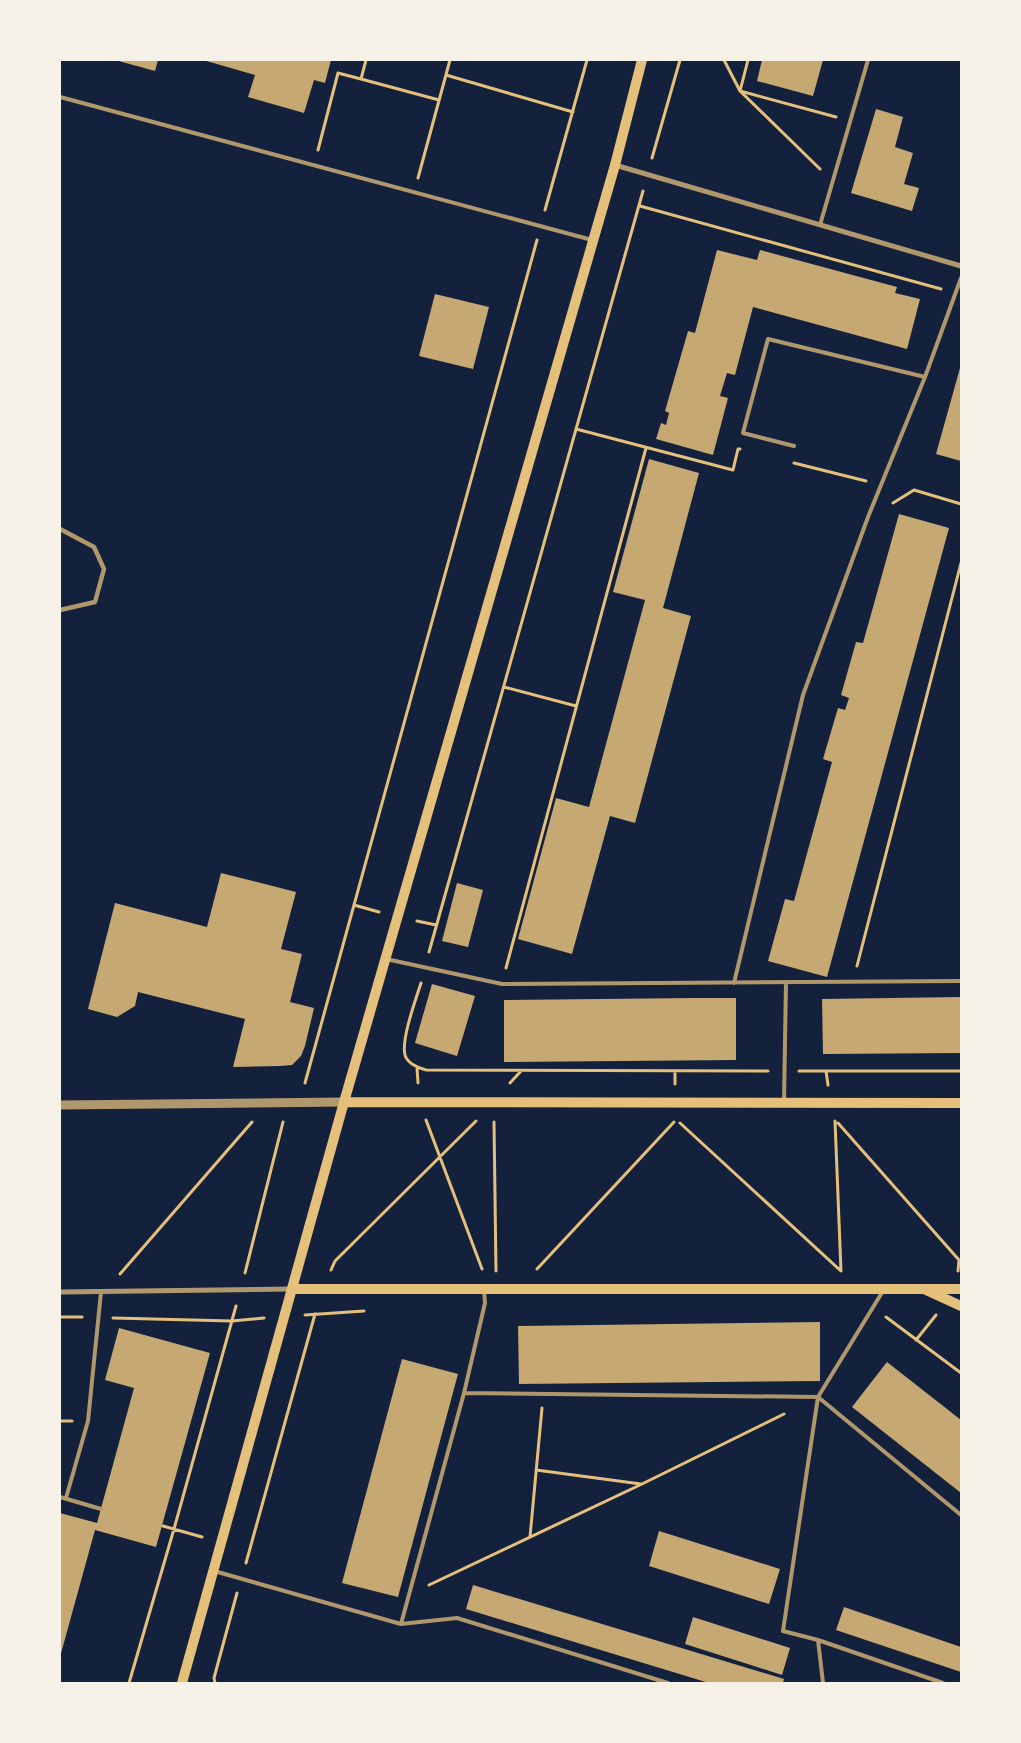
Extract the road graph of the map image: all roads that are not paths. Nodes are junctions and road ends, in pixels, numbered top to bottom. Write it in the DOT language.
graph roads {
  1 [pos="642,60"];
  2 [pos="868,60"];
  3 [pos="60,97"];
  4 [pos="615,165"];
  5 [pos="820,224"];
  6 [pos="594,240"];
  7 [pos="961,266"];
  8 [pos="961,278"];
  9 [pos="925,377"];
  10 [pos="794,446"];
  11 [pos="60,529"];
  12 [pos="60,610"];
  13 [pos="386,959"];
  14 [pos="961,981"];
  15 [pos="786,982"];
  16 [pos="734,983"];
  17 [pos="344,1102"];
  18 [pos="784,1102"];
  19 [pos="961,1103"];
  20 [pos="60,1105"];
  21 [pos="292,1288"];
  22 [pos="484,1289"];
  23 [pos="884,1289"];
  24 [pos="923,1289"];
  25 [pos="959,1289"];
  26 [pos="60,1292"];
  27 [pos="101,1292"];
  28 [pos="961,1306"];
  29 [pos="464,1393"];
  30 [pos="818,1397"];
  31 [pos="60,1496"];
  32 [pos="66,1498"];
  33 [pos="101,1509"];
  34 [pos="961,1515"];
  35 [pos="214,1571"];
  36 [pos="401,1624"];
  37 [pos="818,1640"];
  38 [pos="184,1683"];
  39 [pos="668,1683"];
  40 [pos="823,1683"];
  41 [pos="943,1683"];
  1 -- 4 [label="main road"];
  2 -- 5 [label="lane"];
  3 -- 6 [label="lane"];
  4 -- 5 [label="street"];
  4 -- 6 [label="main road"];
  5 -- 7 [label="street"];
  6 -- 13 [label="main road"];
  8 -- 9 [label="lane"];
  9 -- 10 [label="lane"];
  9 -- 16 [label="lane"];
  11 -- 12 [label="street"];
  13 -- 16 [label="lane"];
  13 -- 17 [label="main road"];
  14 -- 15 [label="lane"];
  15 -- 16 [label="lane"];
  15 -- 18 [label="lane"];
  17 -- 18 [label="main road"];
  17 -- 20 [label="street"];
  17 -- 21 [label="main road"];
  18 -- 19 [label="main road"];
  21 -- 22 [label="main road"];
  21 -- 27 [label="street"];
  21 -- 35 [label="main road"];
  22 -- 23 [label="main road"];
  22 -- 29 [label="lane"];
  23 -- 24 [label="main road"];
  23 -- 30 [label="lane"];
  24 -- 25 [label="main road"];
  24 -- 28 [label="main road"];
  26 -- 27 [label="street"];
  27 -- 32 [label="lane"];
  29 -- 30 [label="lane"];
  29 -- 36 [label="lane"];
  30 -- 34 [label="lane"];
  30 -- 37 [label="lane"];
  31 -- 32 [label="lane"];
  32 -- 33 [label="lane"];
  35 -- 36 [label="lane"];
  35 -- 38 [label="main road"];
  36 -- 39 [label="lane"];
  37 -- 40 [label="lane"];
  37 -- 41 [label="lane"];
}
